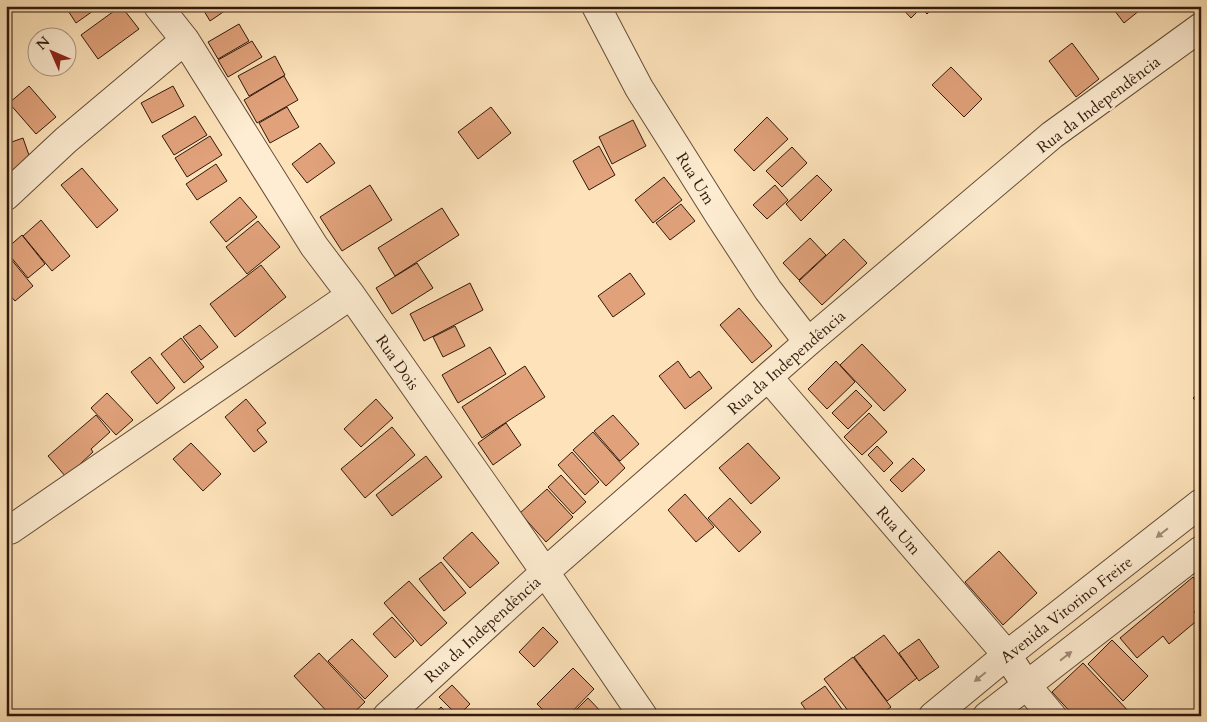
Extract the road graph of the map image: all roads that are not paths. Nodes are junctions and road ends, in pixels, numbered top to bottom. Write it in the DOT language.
graph roads {
  1 [pos="158,6"];
  2 [pos="596,6"];
  3 [pos="1201,28"];
  4 [pos="184,40"];
  5 [pos="6,196"];
  6 [pos="351,295"];
  7 [pos="808,342"];
  8 [pos="768,377"];
  9 [pos="1201,503"];
  10 [pos="10,530"];
  11 [pos="1201,550"];
  12 [pos="545,572"];
  13 [pos="1007,655"];
  14 [pos="1027,686"];
  15 [pos="388,716"];
  16 [pos="643,716"];
  17 [pos="933,716"];
  18 [pos="987,716"];
  19 [pos="1052,716"];
  1 -- 4 [label="street, Rua Dois"];
  2 -- 7 [label="street, Rua Um"];
  3 -- 7 [label="street, Rua da Independência"];
  4 -- 5 [label="street"];
  4 -- 6 [label="street, Rua Dois"];
  6 -- 10 [label="street"];
  6 -- 12 [label="street, Rua Dois"];
  7 -- 8 [label="street, Rua da Independência"];
  8 -- 12 [label="street, Rua da Independência"];
  8 -- 13 [label="street, Rua Um"];
  9 -- 13 [label="street, Avenida Vitorino Freire, one-way"];
  14 -- 11 [label="street, one-way"];
  12 -- 15 [label="street, Rua da Independência"];
  12 -- 16 [label="street, Rua Dois"];
  13 -- 14 [label="street, Rua Um"];
  13 -- 17 [label="street, Avenida Vitorino Freire, one-way"];
  14 -- 18 [label="street"];
  14 -- 19 [label="street, Rua Um"];
}
